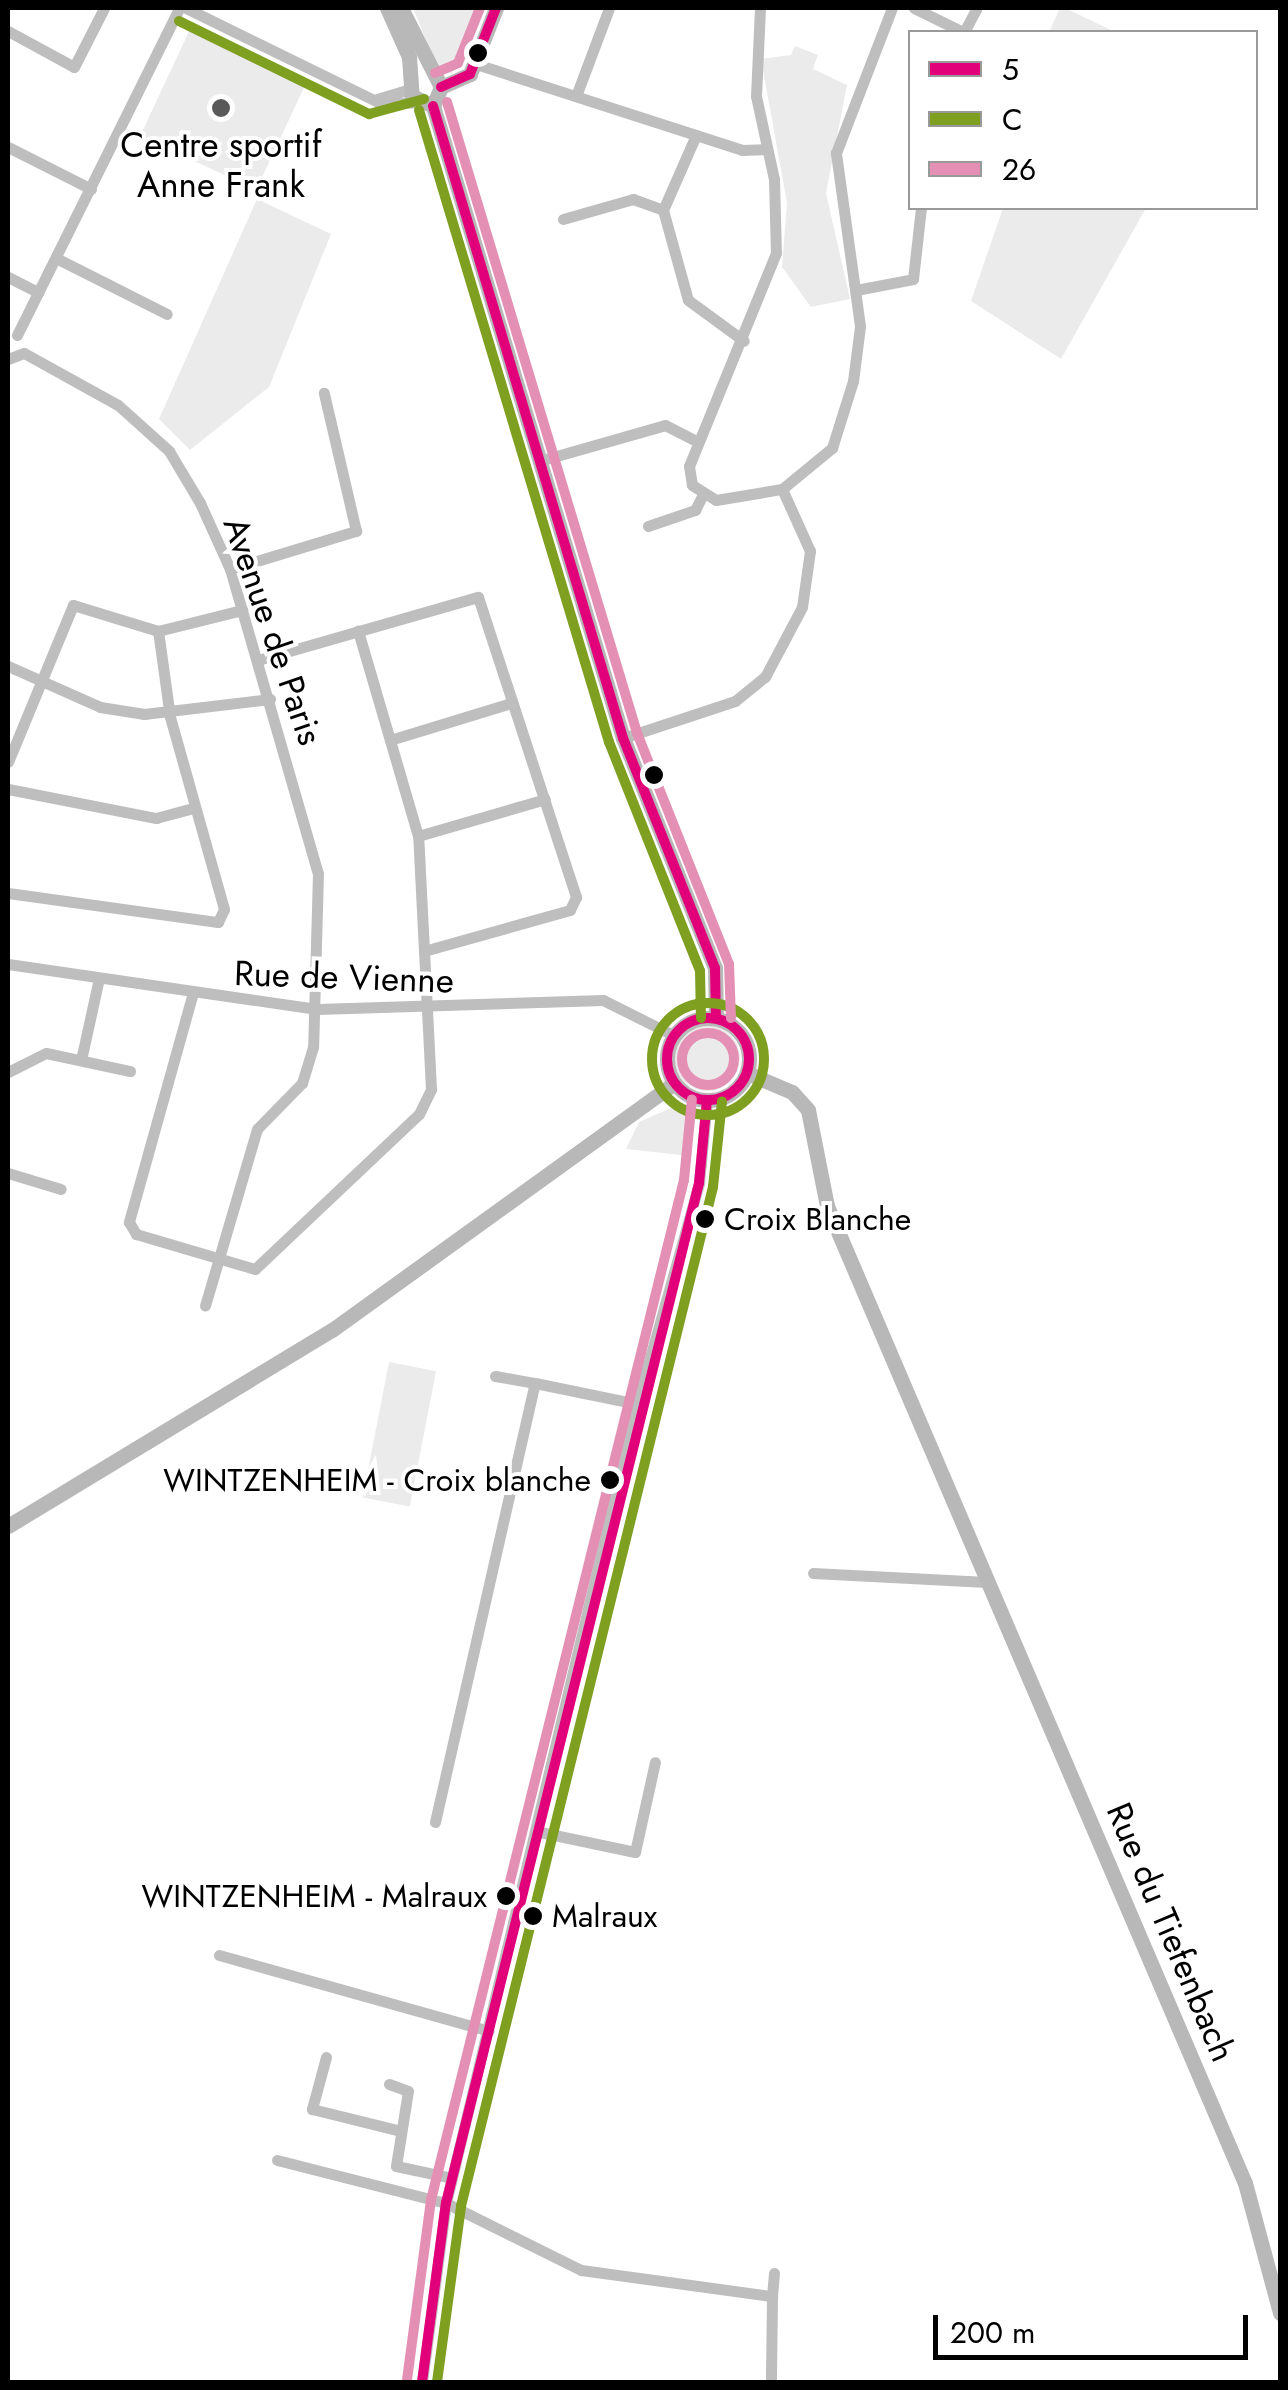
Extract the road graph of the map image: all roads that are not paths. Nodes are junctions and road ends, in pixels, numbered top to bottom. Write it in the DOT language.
graph roads {
  1 [pos="104,8"];
  2 [pos="182,8"];
  3 [pos="388,8"];
  4 [pos="401,8"];
  5 [pos="496,8"];
  6 [pos="609,8"];
  7 [pos="760,8"];
  8 [pos="892,8"];
  9 [pos="914,8"];
  10 [pos="960,30"];
  11 [pos="8,31"];
  12 [pos="476,64"];
  13 [pos="440,84"];
  14 [pos="414,95"];
  15 [pos="576,96"];
  16 [pos="433,106"];
  17 [pos="696,135"];
  18 [pos="8,147"];
  19 [pos="765,149"];
  20 [pos="91,189"];
  21 [pos="662,210"];
  22 [pos="921,210"];
  23 [pos="563,219"];
  24 [pos="56,258"];
  25 [pos="8,276"];
  26 [pos="856,290"];
  27 [pos="38,292"];
  28 [pos="166,314"];
  29 [pos="12,335"];
  30 [pos="744,340"];
  31 [pos="24,352"];
  32 [pos="8,359"];
  33 [pos="324,392"];
  34 [pos="693,439"];
  35 [pos="539,462"];
  36 [pos="782,489"];
  37 [pos="702,496"];
  38 [pos="648,526"];
  39 [pos="230,569"];
  40 [pos="242,610"];
  41 [pos="358,631"];
  42 [pos="158,632"];
  43 [pos="258,660"];
  44 [pos="8,666"];
  45 [pos="40,682"];
  46 [pos="270,699"];
  47 [pos="510,703"];
  48 [pos="170,717"];
  49 [pos="623,738"];
  50 [pos="390,740"];
  51 [pos="8,762"];
  52 [pos="8,789"];
  53 [pos="545,799"];
  54 [pos="194,808"];
  55 [pos="418,836"];
  56 [pos="8,894"];
  57 [pos="428,950"];
  58 [pos="8,964"];
  59 [pos="98,983"];
  60 [pos="192,996"];
  61 [pos="317,1009"];
  62 [pos="427,1012"];
  63 [pos="716,1018"];
  64 [pos="673,1036"];
  65 [pos="81,1060"];
  66 [pos="130,1071"];
  67 [pos="8,1072"];
  68 [pos="746,1073"];
  69 [pos="674,1083"];
  70 [pos="708,1100"];
  71 [pos="8,1173"];
  72 [pos="61,1189"];
  73 [pos="220,1259"];
  74 [pos="205,1306"];
  75 [pos="495,1376"];
  76 [pos="535,1382"];
  77 [pos="638,1400"];
  78 [pos="8,1526"];
  79 [pos="813,1572"];
  80 [pos="987,1582"];
  81 [pos="655,1762"];
  82 [pos="435,1822"];
  83 [pos="540,1832"];
  84 [pos="219,1955"];
  85 [pos="489,2031"];
  86 [pos="326,2057"];
  87 [pos="389,2084"];
  88 [pos="397,2130"];
  89 [pos="278,2160"];
  90 [pos="452,2178"];
  91 [pos="446,2202"];
  92 [pos="774,2273"];
  93 [pos="772,2296"];
  94 [pos="1280,2312"];
  95 [pos="422,2382"];
  96 [pos="771,2382"];
  1 -- 11 [label="street"];
  2 -- 14 [label="street"];
  2 -- 20 [label="street"];
  3 -- 14 [label="main road"];
  4 -- 13 [label="main road"];
  5 -- 12 [label="main road"];
  6 -- 15 [label="street"];
  7 -- 19 [label="street"];
  8 -- 26 [label="street"];
  9 -- 10 [label="street"];
  12 -- 13 [label="main road"];
  12 -- 15 [label="street"];
  13 -- 14 [label="main road"];
  13 -- 16 [label="main road"];
  14 -- 16 [label="main road"];
  15 -- 17 [label="street"];
  16 -- 35 [label="main road"];
  17 -- 19 [label="street"];
  17 -- 21 [label="street"];
  18 -- 20 [label="street"];
  19 -- 30 [label="street"];
  20 -- 24 [label="street"];
  21 -- 23 [label="street"];
  21 -- 30 [label="street"];
  22 -- 26 [label="street"];
  24 -- 27 [label="street"];
  24 -- 28 [label="street"];
  25 -- 27 [label="street"];
  26 -- 36 [label="street"];
  27 -- 29 [label="street"];
  29 -- 31 [label="street"];
  30 -- 34 [label="street"];
  31 -- 32 [label="street"];
  31 -- 39 [label="street, Avenue de Paris"];
  33 -- 39 [label="street"];
  34 -- 35 [label="street"];
  34 -- 37 [label="street"];
  35 -- 49 [label="main road"];
  36 -- 37 [label="street"];
  36 -- 49 [label="street"];
  37 -- 38 [label="street"];
  39 -- 40 [label="street, Avenue de Paris"];
  40 -- 42 [label="street"];
  40 -- 43 [label="street, Avenue de Paris"];
  41 -- 43 [label="street"];
  41 -- 47 [label="street"];
  41 -- 50 [label="street"];
  42 -- 45 [label="street"];
  42 -- 48 [label="street"];
  43 -- 46 [label="street, Avenue de Paris"];
  44 -- 45 [label="street"];
  45 -- 48 [label="street"];
  45 -- 51 [label="street"];
  46 -- 48 [label="street"];
  46 -- 61 [label="street, Avenue de Paris"];
  47 -- 50 [label="street"];
  47 -- 53 [label="street"];
  48 -- 54 [label="street"];
  49 -- 63 [label="main road"];
  50 -- 55 [label="street"];
  52 -- 54 [label="street"];
  53 -- 55 [label="street"];
  53 -- 57 [label="street"];
  54 -- 56 [label="street"];
  55 -- 57 [label="street"];
  57 -- 62 [label="street"];
  58 -- 59 [label="street, Rue de Vienne"];
  59 -- 60 [label="street, Rue de Vienne"];
  59 -- 65 [label="street"];
  60 -- 61 [label="street, Rue de Vienne"];
  60 -- 73 [label="street"];
  61 -- 62 [label="street, Rue de Vienne"];
  61 -- 73 [label="street, Avenue de Paris"];
  62 -- 64 [label="street, Rue de Vienne"];
  62 -- 73 [label="street"];
  63 -- 64 [label="main road"];
  63 -- 68 [label="main road"];
  64 -- 69 [label="main road"];
  65 -- 66 [label="street"];
  65 -- 67 [label="street"];
  68 -- 70 [label="main road"];
  68 -- 80 [label="main road, Rue du Tiefenbach"];
  69 -- 70 [label="main road"];
  69 -- 78 [label="main road"];
  70 -- 77 [label="street"];
  71 -- 72 [label="street"];
  73 -- 74 [label="street, Avenue de Paris"];
  75 -- 76 [label="street"];
  76 -- 77 [label="street"];
  76 -- 82 [label="street"];
  77 -- 83 [label="street"];
  79 -- 80 [label="street"];
  80 -- 94 [label="main road, Rue du Tiefenbach"];
  81 -- 83 [label="street"];
  83 -- 85 [label="street"];
  84 -- 85 [label="street"];
  85 -- 90 [label="street"];
  86 -- 88 [label="street"];
  87 -- 88 [label="street"];
  88 -- 90 [label="street"];
  89 -- 91 [label="street"];
  90 -- 91 [label="street"];
  91 -- 93 [label="street"];
  91 -- 95 [label="street"];
  92 -- 93 [label="street"];
  93 -- 96 [label="street"];
}
